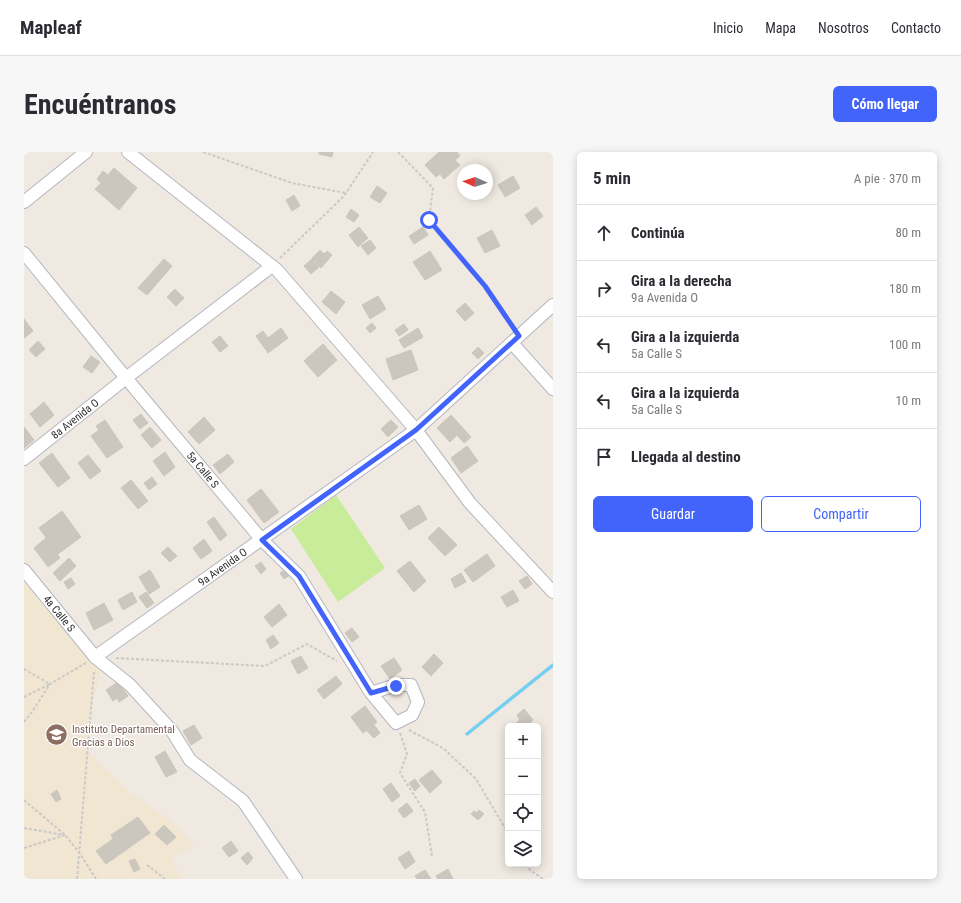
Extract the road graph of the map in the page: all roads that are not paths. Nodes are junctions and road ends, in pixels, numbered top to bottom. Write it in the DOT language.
graph roads {
  1 [pos="86,152"];
  2 [pos="128,152"];
  3 [pos="24,202"];
  4 [pos="24,253"];
  5 [pos="272,266"];
  6 [pos="553,305"];
  7 [pos="516,339"];
  8 [pos="126,378"];
  9 [pos="553,389"];
  10 [pos="416,430"];
  11 [pos="24,459"];
  12 [pos="262,540"];
  13 [pos="24,570"];
  14 [pos="552,590"];
  15 [pos="95,657"];
  16 [pos="371,693"];
  17 [pos="296,879"];
  1 -- 3 [label="street"];
  2 -- 5 [label="street"];
  4 -- 8 [label="street, 5a Calle S"];
  5 -- 8 [label="street, 8a Avenida O"];
  5 -- 10 [label="street"];
  6 -- 7 [label="street, 9a Avenida O"];
  7 -- 9 [label="street"];
  7 -- 10 [label="street, 9a Avenida O"];
  8 -- 11 [label="street, 8a Avenida O"];
  8 -- 12 [label="street, 5a Calle S"];
  10 -- 12 [label="street, 9a Avenida O"];
  10 -- 14 [label="street"];
  12 -- 15 [label="street, 9a Avenida O"];
  12 -- 16 [label="street, 5a Calle S"];
  13 -- 15 [label="street, 4a Calle S"];
  15 -- 17 [label="street, 4a Calle S"];
  16 -- 16 [label="street, 5a Calle S"];
}
